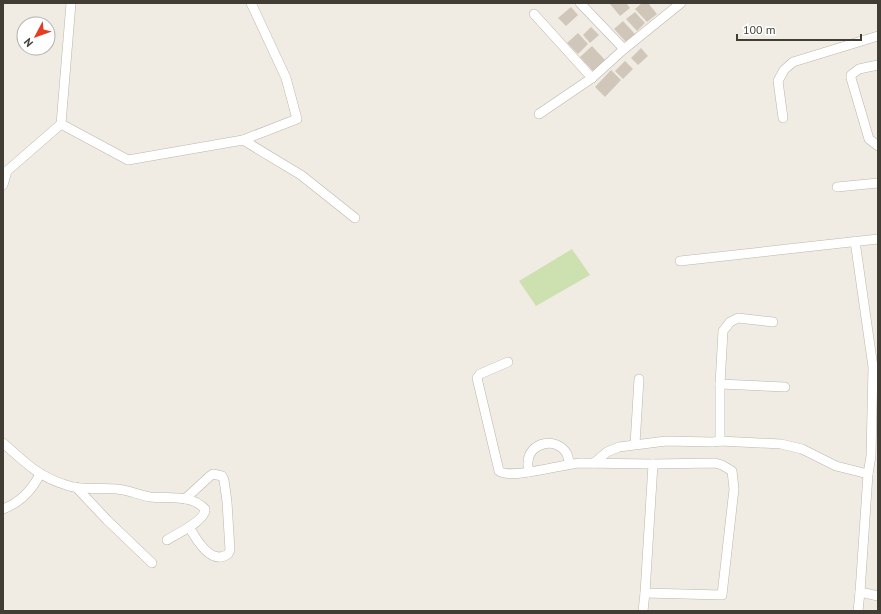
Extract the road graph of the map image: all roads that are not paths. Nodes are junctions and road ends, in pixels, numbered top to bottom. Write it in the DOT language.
graph roads {
  1 [pos="71,3"];
  2 [pos="252,3"];
  3 [pos="580,3"];
  4 [pos="681,3"];
  5 [pos="534,14"];
  6 [pos="878,36"];
  7 [pos="624,49"];
  8 [pos="878,65"];
  9 [pos="592,78"];
  10 [pos="539,114"];
  11 [pos="783,118"];
  12 [pos="61,124"];
  13 [pos="243,140"];
  14 [pos="878,146"];
  15 [pos="878,183"];
  16 [pos="3,186"];
  17 [pos="837,187"];
  18 [pos="355,218"];
  19 [pos="878,239"];
  20 [pos="855,241"];
  21 [pos="680,261"];
  22 [pos="773,322"];
  23 [pos="508,362"];
  24 [pos="639,379"];
  25 [pos="720,384"];
  26 [pos="785,387"];
  27 [pos="720,441"];
  28 [pos="3,443"];
  29 [pos="635,444"];
  30 [pos="569,463"];
  31 [pos="594,463"];
  32 [pos="653,464"];
  33 [pos="529,472"];
  34 [pos="40,474"];
  35 [pos="868,474"];
  36 [pos="76,487"];
  37 [pos="185,499"];
  38 [pos="3,510"];
  39 [pos="190,527"];
  40 [pos="167,540"];
  41 [pos="152,563"];
  42 [pos="860,592"];
  43 [pos="645,593"];
  44 [pos="878,596"];
  45 [pos="643,611"];
  46 [pos="858,611"];
  1 -- 12 [label="street"];
  2 -- 13 [label="street"];
  3 -- 7 [label="street"];
  4 -- 7 [label="street"];
  5 -- 9 [label="street"];
  6 -- 11 [label="street"];
  7 -- 9 [label="street"];
  8 -- 14 [label="street"];
  9 -- 10 [label="street"];
  12 -- 13 [label="street"];
  12 -- 16 [label="street"];
  13 -- 18 [label="street"];
  15 -- 17 [label="street"];
  19 -- 20 [label="street"];
  20 -- 21 [label="street"];
  20 -- 35 [label="street"];
  22 -- 25 [label="street"];
  23 -- 33 [label="street"];
  24 -- 29 [label="street"];
  25 -- 26 [label="street"];
  25 -- 27 [label="street"];
  27 -- 29 [label="street"];
  27 -- 35 [label="street"];
  28 -- 34 [label="street"];
  29 -- 31 [label="street"];
  30 -- 31 [label="street"];
  30 -- 33 [label="street"];
  30 -- 33 [label="street"];
  31 -- 32 [label="street"];
  32 -- 43 [label="street"];
  32 -- 43 [label="street"];
  34 -- 36 [label="street"];
  34 -- 38 [label="street"];
  35 -- 42 [label="street"];
  36 -- 37 [label="street"];
  36 -- 41 [label="street"];
  37 -- 39 [label="street"];
  37 -- 39 [label="street"];
  39 -- 40 [label="street"];
  42 -- 44 [label="street"];
  42 -- 46 [label="street"];
  43 -- 45 [label="street"];
}
